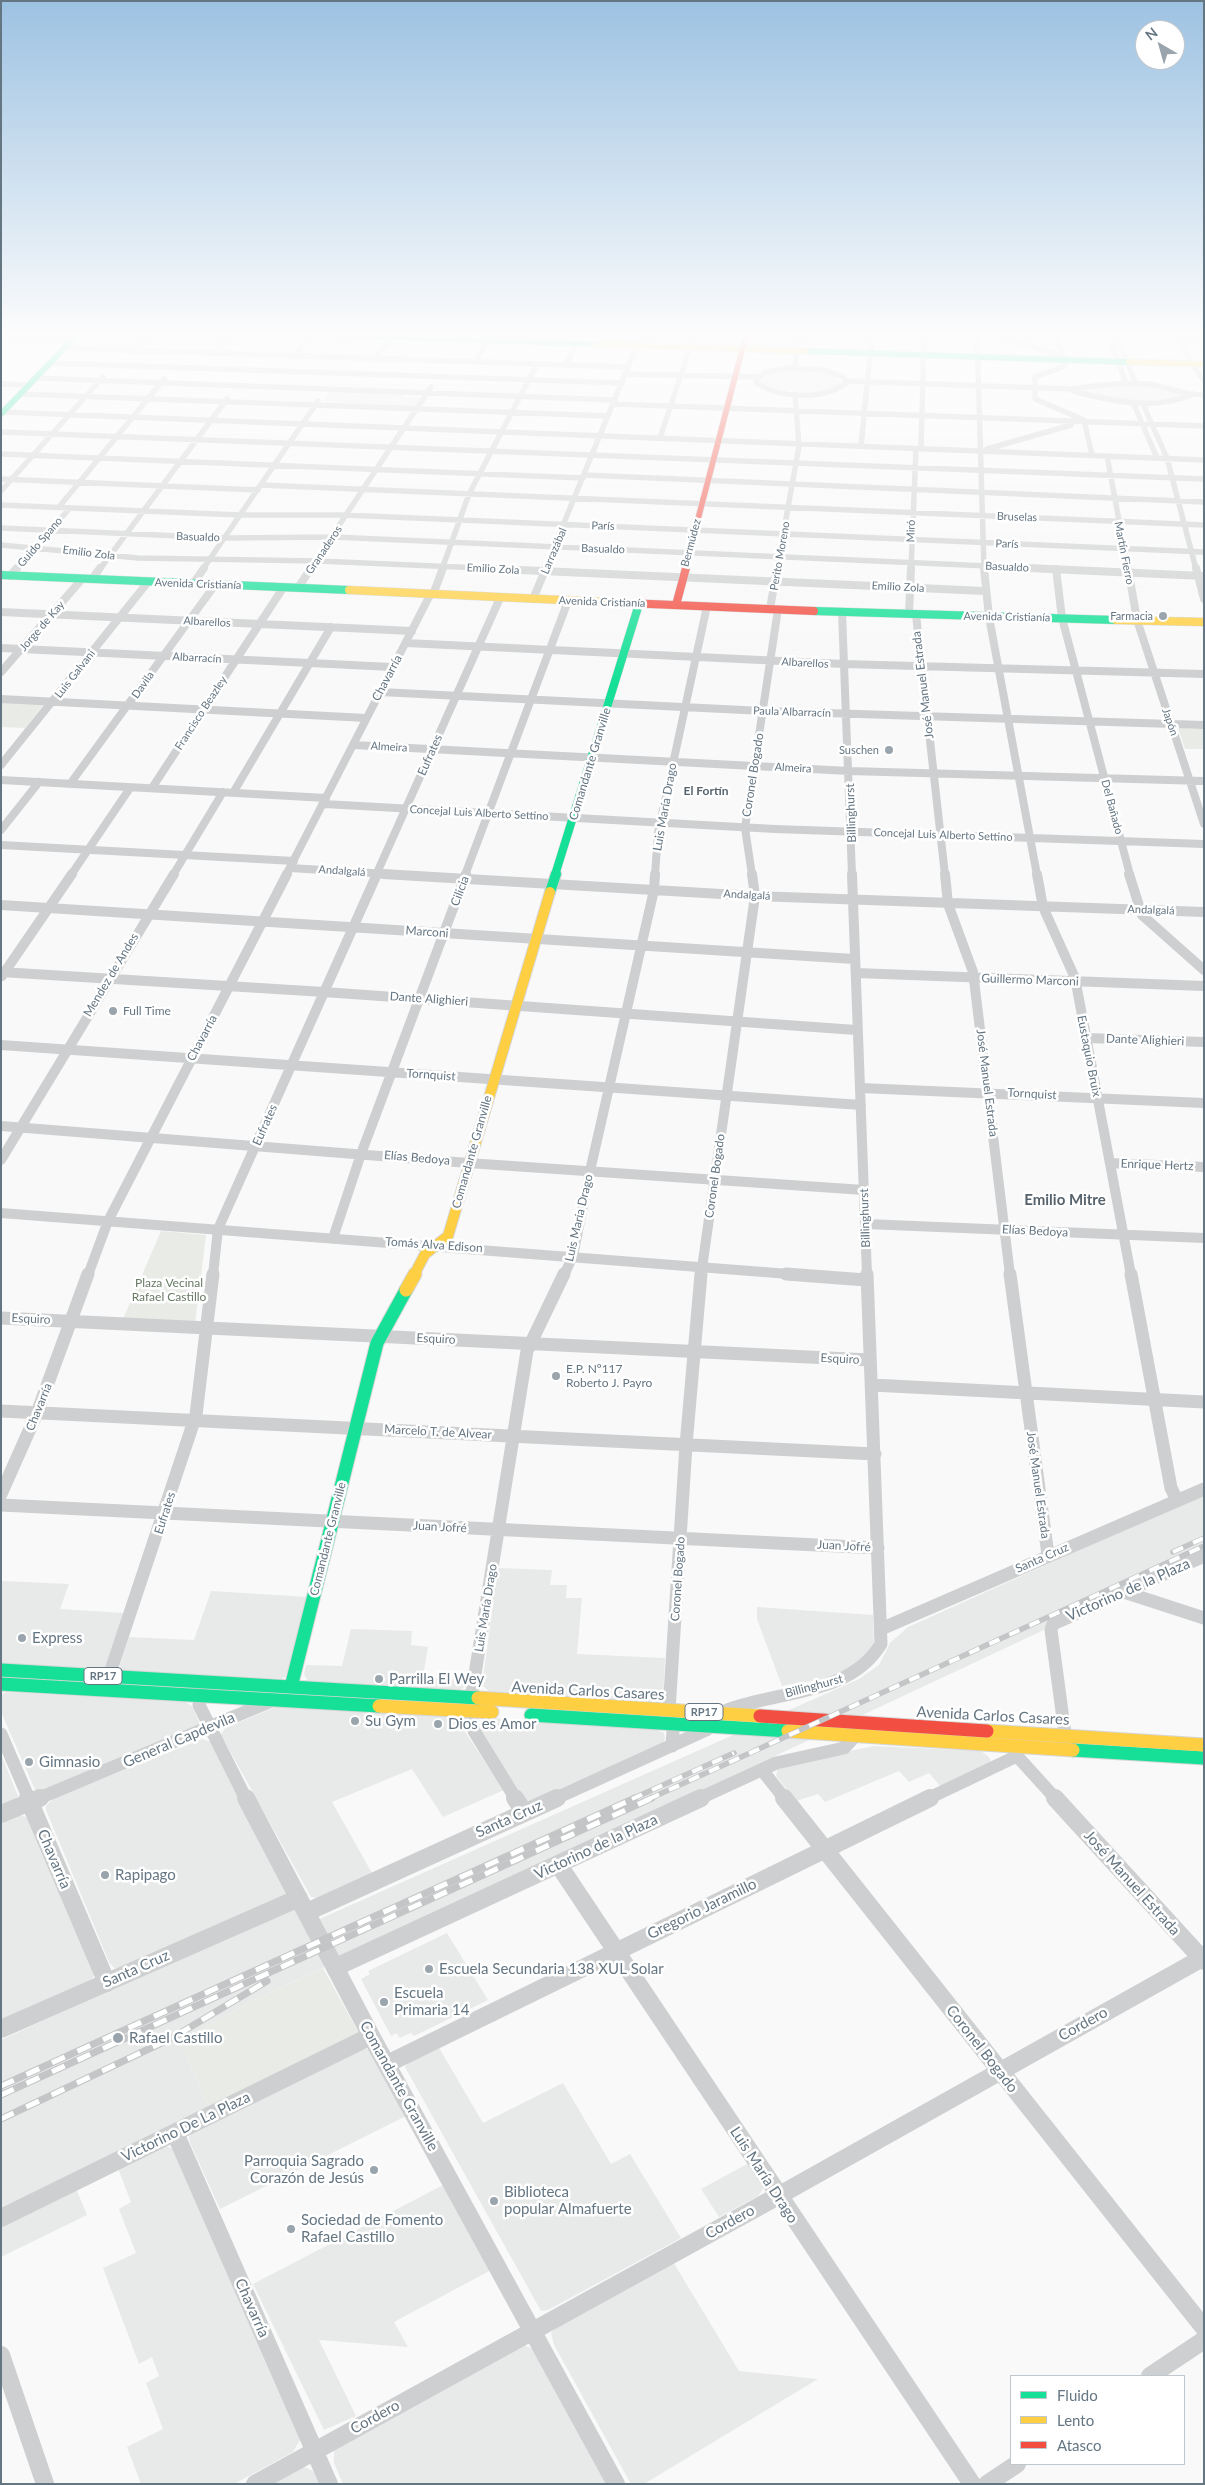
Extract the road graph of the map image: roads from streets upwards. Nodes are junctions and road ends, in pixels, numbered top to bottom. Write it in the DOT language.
graph roads {
  1 [pos="37,451"];
  2 [pos="105,451"];
  3 [pos="189,451"];
  4 [pos="284,451"];
  5 [pos="389,451"];
  6 [pos="466,451"];
  7 [pos="594,451"];
  8 [pos="716,451"];
  9 [pos="797,451"];
  10 [pos="919,451"];
  11 [pos="981,451"];
  12 [pos="1017,451"];
  13 [pos="1091,451"];
  14 [pos="1154,451"];
  15 [pos="1164,451"];
  16 [pos="492,452"];
  17 [pos="1,454"];
  18 [pos="593,455"];
  19 [pos="1092,455"];
  20 [pos="32,456"];
  21 [pos="1107,456"];
  22 [pos="99,458"];
  23 [pos="1157,458"];
  24 [pos="1167,458"];
  25 [pos="713,460"];
  26 [pos="1204,460"];
  27 [pos="181,462"];
  28 [pos="796,463"];
  29 [pos="274,466"];
  30 [pos="915,468"];
  31 [pos="376,470"];
  32 [pos="981,470"];
  33 [pos="480,474"];
  34 [pos="1110,475"];
  35 [pos="584,477"];
  36 [pos="1173,478"];
  37 [pos="1,479"];
  38 [pos="1204,479"];
  39 [pos="12,480"];
  40 [pos="707,480"];
  41 [pos="80,482"];
  42 [pos="793,484"];
  43 [pos="164,486"];
  44 [pos="259,488"];
  45 [pos="363,490"];
  46 [pos="913,490"];
  47 [pos="1,491"];
  48 [pos="982,493"];
  49 [pos="469,494"];
  50 [pos="1114,498"];
  51 [pos="576,499"];
  52 [pos="1178,501"];
  53 [pos="1204,502"];
  54 [pos="701,504"];
  55 [pos="1,505"];
  56 [pos="788,507"];
  57 [pos="59,508"];
  58 [pos="70,508"];
  59 [pos="145,512"];
  60 [pos="912,513"];
  61 [pos="240,515"];
  62 [pos="347,515"];
  63 [pos="983,516"];
  64 [pos="460,520"];
  65 [pos="1118,522"];
  66 [pos="1184,524"];
  67 [pos="565,525"];
  68 [pos="1204,525"];
  69 [pos="1,528"];
  70 [pos="695,530"];
  71 [pos="51,531"];
  72 [pos="128,534"];
  73 [pos="784,534"];
  74 [pos="332,537"];
  75 [pos="224,538"];
  76 [pos="911,540"];
  77 [pos="452,542"];
  78 [pos="984,543"];
  79 [pos="1,544"];
  80 [pos="39,546"];
  81 [pos="555,547"];
  82 [pos="1123,548"];
  83 [pos="1192,552"];
  84 [pos="1204,552"];
  85 [pos="689,553"];
  86 [pos="110,556"];
  87 [pos="779,557"];
  88 [pos="209,560"];
  89 [pos="318,561"];
  90 [pos="911,563"];
  91 [pos="443,566"];
  92 [pos="986,566"];
  93 [pos="1056,569"];
  94 [pos="546,571"];
  95 [pos="1128,572"];
  96 [pos="4,576"];
  97 [pos="1201,576"];
  98 [pos="682,577"];
  99 [pos="87,579"];
  100 [pos="148,582"];
  101 [pos="775,582"];
  102 [pos="193,584"];
  103 [pos="215,585"];
  104 [pos="909,587"];
  105 [pos="283,588"];
  106 [pos="298,588"];
  107 [pos="985,591"];
  108 [pos="431,595"];
  109 [pos="500,598"];
  110 [pos="534,599"];
  111 [pos="1204,599"];
  112 [pos="568,601"];
  113 [pos="639,604"];
  114 [pos="676,605"];
  115 [pos="707,606"];
  116 [pos="774,609"];
  117 [pos="1,612"];
  118 [pos="842,612"];
  119 [pos="51,614"];
  120 [pos="913,614"];
  121 [pos="989,617"];
  122 [pos="120,618"];
  123 [pos="1062,618"];
  124 [pos="1137,620"];
  125 [pos="190,621"];
  126 [pos="1204,622"];
  127 [pos="258,624"];
  128 [pos="331,627"];
  129 [pos="412,631"];
  130 [pos="406,643"];
  131 [pos="477,647"];
  132 [pos="1,648"];
  133 [pos="22,649"];
  134 [pos="550,650"];
  135 [pos="92,653"];
  136 [pos="622,654"];
  137 [pos="163,656"];
  138 [pos="697,657"];
  139 [pos="236,660"];
  140 [pos="771,661"];
  141 [pos="308,663"];
  142 [pos="844,664"];
  143 [pos="392,667"];
  144 [pos="921,667"];
  145 [pos="998,668"];
  146 [pos="1076,670"];
  147 [pos="1,672"];
  148 [pos="1153,672"];
  149 [pos="1204,674"];
  150 [pos="380,692"];
  151 [pos="457,695"];
  152 [pos="1,699"];
  153 [pos="532,700"];
  154 [pos="53,702"];
  155 [pos="608,703"];
  156 [pos="128,706"];
  157 [pos="684,707"];
  158 [pos="204,710"];
  159 [pos="763,711"];
  160 [pos="279,714"];
  161 [pos="846,714"];
  162 [pos="928,717"];
  163 [pos="366,718"];
  164 [pos="1008,720"];
  165 [pos="1089,722"];
  166 [pos="1171,724"];
  167 [pos="1204,725"];
  168 [pos="353,745"];
  169 [pos="432,749"];
  170 [pos="511,754"];
  171 [pos="592,758"];
  172 [pos="672,762"];
  173 [pos="1,765"];
  174 [pos="754,767"];
  175 [pos="850,771"];
  176 [pos="934,774"];
  177 [pos="1019,776"];
  178 [pos="1104,779"];
  179 [pos="1,780"];
  180 [pos="1189,780"];
  181 [pos="1204,781"];
  182 [pos="38,782"];
  183 [pos="70,784"];
  184 [pos="130,788"];
  185 [pos="152,788"];
  186 [pos="228,792"];
  187 [pos="325,801"];
  188 [pos="406,809"];
  189 [pos="490,813"];
  190 [pos="574,818"];
  191 [pos="660,823"];
  192 [pos="1204,824"];
  193 [pos="745,828"];
  194 [pos="1,830"];
  195 [pos="851,833"];
  196 [pos="941,836"];
  197 [pos="1030,838"];
  198 [pos="1121,841"];
  199 [pos="1204,844"];
  200 [pos="1,845"];
  201 [pos="87,849"];
  202 [pos="184,855"];
  203 [pos="292,865"];
  204 [pos="378,874"];
  205 [pos="464,879"];
  206 [pos="552,884"];
  207 [pos="654,890"];
  208 [pos="755,896"];
  209 [pos="854,900"];
  210 [pos="948,904"];
  211 [pos="1,905"];
  212 [pos="1043,907"];
  213 [pos="46,908"];
  214 [pos="1139,910"];
  215 [pos="1204,912"];
  216 [pos="148,914"];
  217 [pos="260,921"];
  218 [pos="352,927"];
  219 [pos="444,933"];
  220 [pos="535,939"];
  221 [pos="642,946"];
  222 [pos="748,952"];
  223 [pos="854,959"];
  224 [pos="1204,970"];
  225 [pos="2,973"];
  226 [pos="856,973"];
  227 [pos="109,978"];
  228 [pos="974,978"];
  229 [pos="1075,981"];
  230 [pos="230,986"];
  231 [pos="1204,986"];
  232 [pos="324,992"];
  233 [pos="420,998"];
  234 [pos="516,1005"];
  235 [pos="627,1013"];
  236 [pos="737,1020"];
  237 [pos="856,1030"];
  238 [pos="1086,1038"];
  239 [pos="1204,1042"];
  240 [pos="1,1045"];
  241 [pos="66,1050"];
  242 [pos="192,1057"];
  243 [pos="292,1065"];
  244 [pos="393,1072"];
  245 [pos="493,1079"];
  246 [pos="610,1087"];
  247 [pos="861,1088"];
  248 [pos="988,1092"];
  249 [pos="727,1096"];
  250 [pos="1097,1098"];
  251 [pos="1204,1103"];
  252 [pos="861,1105"];
  253 [pos="1,1126"];
  254 [pos="20,1128"];
  255 [pos="151,1137"];
  256 [pos="256,1145"];
  257 [pos="361,1154"];
  258 [pos="1,1160"];
  259 [pos="468,1163"];
  260 [pos="1110,1163"];
  261 [pos="1204,1166"];
  262 [pos="590,1171"];
  263 [pos="715,1180"];
  264 [pos="864,1190"];
  265 [pos="1,1213"];
  266 [pos="108,1220"];
  267 [pos="866,1224"];
  268 [pos="218,1229"];
  269 [pos="1006,1229"];
  270 [pos="1124,1235"];
  271 [pos="332,1238"];
  272 [pos="1204,1238"];
  273 [pos="437,1245"];
  274 [pos="573,1256"];
  275 [pos="702,1266"];
  276 [pos="866,1280"];
  277 [pos="1,1318"];
  278 [pos="72,1321"];
  279 [pos="207,1328"];
  280 [pos="380,1337"];
  281 [pos="529,1344"];
  282 [pos="694,1352"];
  283 [pos="870,1360"];
  284 [pos="872,1385"];
  285 [pos="1025,1393"];
  286 [pos="1154,1399"];
  287 [pos="1204,1402"];
  288 [pos="1,1411"];
  289 [pos="37,1413"];
  290 [pos="195,1420"];
  291 [pos="356,1428"];
  292 [pos="513,1436"];
  293 [pos="686,1445"];
  294 [pos="875,1454"];
  295 [pos="1204,1489"];
  296 [pos="1,1494"];
  297 [pos="1177,1500"];
  298 [pos="1,1505"];
  299 [pos="165,1512"];
  300 [pos="333,1522"];
  301 [pos="499,1530"];
  302 [pos="681,1539"];
  303 [pos="878,1548"];
  304 [pos="1048,1555"];
  305 [pos="1204,1556"];
  306 [pos="1124,1592"];
  307 [pos="1204,1618"];
  308 [pos="881,1629"];
  309 [pos="1,1670"];
  310 [pos="109,1676"];
  311 [pos="1,1684"];
  312 [pos="291,1687"];
  313 [pos="202,1689"];
  314 [pos="274,1700"];
  315 [pos="471,1705"];
  316 [pos="669,1710"];
  317 [pos="721,1712"];
  318 [pos="670,1723"];
  319 [pos="711,1727"];
  320 [pos="209,1728"];
  321 [pos="1,1734"];
  322 [pos="856,1735"];
  323 [pos="1067,1742"];
  324 [pos="1014,1744"];
  325 [pos="1204,1745"];
  326 [pos="672,1746"];
  327 [pos="1204,1758"];
  328 [pos="762,1770"];
  329 [pos="30,1802"];
  330 [pos="524,1812"];
  331 [pos="1,1814"];
  332 [pos="823,1848"];
  333 [pos="558,1864"];
  334 [pos="303,1905"];
  335 [pos="617,1951"];
  336 [pos="1203,1959"];
  337 [pos="336,1967"];
  338 [pos="107,1983"];
  339 [pos="1,2029"];
  340 [pos="372,2036"];
  341 [pos="387,2064"];
  342 [pos="999,2070"];
  343 [pos="175,2133"];
  344 [pos="778,2196"];
  345 [pos="1,2218"];
  346 [pos="1204,2328"];
  347 [pos="533,2330"];
  348 [pos="1204,2340"];
  349 [pos="1,2356"];
  350 [pos="1152,2375"];
  351 [pos="314,2451"];
  352 [pos="1016,2465"];
  353 [pos="45,2484"];
  354 [pos="255,2484"];
  355 [pos="329,2484"];
  356 [pos="616,2484"];
  357 [pos="972,2484"];
  358 [pos="987,2484"];
  1 -- 20 [label="street"];
  2 -- 22 [label="street, Guido Spano"];
  3 -- 27 [label="street, Jorge de Kay"];
  4 -- 29 [label="street"];
  5 -- 31 [label="street, Granaderos"];
  6 -- 16 [label="street"];
  7 -- 18 [label="street, Larrazábal"];
  8 -- 25 [label="street, Bermúdez"];
  9 -- 28 [label="street, Perito Moreno"];
  10 -- 30 [label="street, Miró"];
  11 -- 32 [label="street, Eustaquio Bruix"];
  12 -- 19 [label="street"];
  13 -- 19 [label="street"];
  14 -- 23 [label="street"];
  15 -- 24 [label="street"];
  16 -- 18 [label="street"];
  16 -- 33 [label="street, Chavarría"];
  17 -- 20 [label="street"];
  18 -- 25 [label="street"];
  18 -- 35 [label="street, Larrazábal"];
  19 -- 21 [label="street"];
  20 -- 22 [label="street"];
  20 -- 39 [label="street"];
  21 -- 23 [label="street"];
  21 -- 34 [label="street, Martín Fierro"];
  22 -- 27 [label="street"];
  22 -- 41 [label="street, Guido Spano"];
  23 -- 24 [label="street"];
  24 -- 26 [label="street"];
  24 -- 36 [label="street"];
  25 -- 28 [label="street"];
  25 -- 40 [label="street, Bermúdez"];
  27 -- 29 [label="street"];
  27 -- 43 [label="street, Jorge de Kay"];
  28 -- 30 [label="street"];
  28 -- 42 [label="street, Perito Moreno"];
  29 -- 31 [label="street"];
  29 -- 44 [label="street"];
  30 -- 32 [label="street"];
  30 -- 46 [label="street, Miró"];
  31 -- 33 [label="street"];
  31 -- 45 [label="street, Granaderos"];
  32 -- 34 [label="street"];
  32 -- 48 [label="street, Eustaquio Bruix"];
  33 -- 35 [label="street"];
  33 -- 49 [label="street, Chavarría"];
  34 -- 36 [label="street"];
  34 -- 50 [label="street, Martín Fierro"];
  35 -- 40 [label="street"];
  35 -- 51 [label="street, Larrazábal"];
  36 -- 38 [label="street"];
  36 -- 52 [label="street"];
  37 -- 39 [label="street, Bruselas"];
  39 -- 41 [label="street, Bruselas"];
  39 -- 47 [label="street"];
  40 -- 42 [label="street"];
  40 -- 54 [label="street, Bermúdez"];
  41 -- 43 [label="street, Bruselas"];
  41 -- 57 [label="street, Guido Spano"];
  42 -- 46 [label="street"];
  42 -- 56 [label="street, Perito Moreno"];
  43 -- 44 [label="street, Bruselas"];
  43 -- 59 [label="street, Jorge de Kay"];
  44 -- 45 [label="street, Bruselas"];
  44 -- 61 [label="street"];
  45 -- 49 [label="street, Bruselas"];
  45 -- 62 [label="street, Granaderos"];
  46 -- 48 [label="street"];
  46 -- 60 [label="street, Miró"];
  48 -- 50 [label="street"];
  48 -- 63 [label="street, Eustaquio Bruix"];
  49 -- 51 [label="street, Bruselas"];
  49 -- 64 [label="street, Chavarría"];
  50 -- 52 [label="street"];
  50 -- 65 [label="street, Martín Fierro"];
  51 -- 54 [label="street, Bruselas"];
  51 -- 67 [label="street, Larrazábal"];
  52 -- 53 [label="street"];
  52 -- 66 [label="street"];
  54 -- 56 [label="street, Bruselas"];
  54 -- 70 [label="street, Bermúdez"];
  55 -- 57 [label="street, París"];
  56 -- 60 [label="street, Bruselas"];
  56 -- 73 [label="street, Perito Moreno"];
  57 -- 58 [label="street, París"];
  58 -- 59 [label="street, París"];
  58 -- 71 [label="street, Guido Spano"];
  59 -- 61 [label="street, París"];
  59 -- 72 [label="street, Jorge de Kay"];
  60 -- 63 [label="street, Bruselas"];
  60 -- 76 [label="street, Miró"];
  61 -- 62 [label="street, París"];
  61 -- 75 [label="street"];
  62 -- 64 [label="street, París"];
  62 -- 74 [label="street, Granaderos"];
  63 -- 65 [label="street, Bruselas"];
  63 -- 78 [label="street, Eustaquio Bruix"];
  64 -- 67 [label="street, París"];
  64 -- 77 [label="street, Chavarría"];
  65 -- 66 [label="street, Bruselas"];
  65 -- 82 [label="street, Martín Fierro"];
  66 -- 68 [label="street, Bruselas"];
  66 -- 83 [label="street"];
  67 -- 70 [label="street, París"];
  67 -- 81 [label="street, Larrazábal"];
  69 -- 71 [label="street, Basualdo"];
  70 -- 73 [label="street, París"];
  70 -- 85 [label="street, Bermúdez"];
  71 -- 72 [label="street, Basualdo"];
  71 -- 80 [label="street, Guido Spano"];
  72 -- 75 [label="street, Basualdo"];
  72 -- 86 [label="street, Jorge de Kay"];
  73 -- 76 [label="street, París"];
  73 -- 87 [label="street, Perito Moreno"];
  74 -- 75 [label="street, Basualdo"];
  74 -- 77 [label="street, Basualdo"];
  74 -- 89 [label="street, Granaderos"];
  75 -- 88 [label="street"];
  76 -- 78 [label="street, París"];
  76 -- 90 [label="street, Miró"];
  77 -- 81 [label="street, Basualdo"];
  77 -- 91 [label="street, Chavarría"];
  78 -- 82 [label="street, París"];
  78 -- 92 [label="street, Eustaquio Bruix"];
  79 -- 80 [label="street, Emilio Zola"];
  80 -- 86 [label="street, Emilio Zola"];
  80 -- 96 [label="street, Guido Spano"];
  81 -- 85 [label="street, Basualdo"];
  81 -- 94 [label="street, Larrazábal"];
  82 -- 83 [label="street, París"];
  82 -- 95 [label="street, Martín Fierro"];
  83 -- 84 [label="street, París"];
  83 -- 97 [label="street"];
  85 -- 87 [label="street, Basualdo"];
  85 -- 98 [label="street, Bermúdez"];
  86 -- 88 [label="street, Emilio Zola"];
  86 -- 99 [label="street, Jorge de Kay"];
  87 -- 90 [label="street, Basualdo"];
  87 -- 101 [label="street, Perito Moreno"];
  88 -- 89 [label="street, Emilio Zola"];
  88 -- 102 [label="street"];
  89 -- 91 [label="street, Emilio Zola"];
  89 -- 106 [label="street, Granaderos"];
  90 -- 92 [label="street, Basualdo"];
  90 -- 104 [label="street, Miró"];
  91 -- 94 [label="street, Emilio Zola"];
  91 -- 108 [label="street, Chavarría"];
  92 -- 93 [label="street, Basualdo"];
  92 -- 107 [label="street, Eustaquio Bruix"];
  93 -- 95 [label="street, Basualdo"];
  93 -- 123 [label="street, Del Bañado"];
  94 -- 98 [label="street, Emilio Zola"];
  94 -- 110 [label="street, Larrazábal"];
  95 -- 97 [label="street, Basualdo"];
  95 -- 124 [label="street, Martín Fierro"];
  96 -- 99 [label="street, Avenida Cristianía"];
  97 -- 111 [label="street"];
  98 -- 101 [label="street, Emilio Zola"];
  98 -- 114 [label="street, Bermúdez"];
  99 -- 100 [label="street, Avenida Cristianía"];
  99 -- 119 [label="street, Jorge de Kay"];
  100 -- 102 [label="street, Avenida Cristianía"];
  100 -- 122 [label="street, Luis Galvani"];
  101 -- 104 [label="street, Emilio Zola"];
  101 -- 116 [label="street, Perito Moreno"];
  102 -- 103 [label="street, Avenida Cristianía"];
  103 -- 105 [label="street, Avenida Cristianía"];
  103 -- 125 [label="street, Davila"];
  104 -- 107 [label="street, Emilio Zola"];
  104 -- 120 [label="street, Miró"];
  105 -- 106 [label="street, Avenida Cristianía"];
  105 -- 127 [label="street, Francisco Beazley"];
  106 -- 108 [label="street, Avenida Cristianía"];
  107 -- 121 [label="street, Eustaquio Bruix"];
  108 -- 109 [label="street, Avenida Cristianía"];
  108 -- 129 [label="street, Chavarría"];
  109 -- 110 [label="street, Avenida Cristianía"];
  109 -- 131 [label="street, Eufrates"];
  110 -- 112 [label="street, Avenida Cristianía"];
  112 -- 113 [label="street, Avenida Cristianía"];
  112 -- 134 [label="street, Cilicia"];
  113 -- 114 [label="street, Avenida Cristianía"];
  113 -- 136 [label="street, Comandante Granville"];
  114 -- 115 [label="street, Avenida Cristianía"];
  115 -- 116 [label="street, Avenida Cristianía"];
  115 -- 138 [label="street, Luis María Drago"];
  116 -- 118 [label="street, Avenida Cristianía"];
  116 -- 140 [label="street, Coronel Bogado"];
  117 -- 119 [label="street, Albarellos"];
  118 -- 120 [label="street, Avenida Cristianía"];
  118 -- 142 [label="street, Billinghurst"];
  119 -- 122 [label="street, Albarellos"];
  119 -- 133 [label="street, Jorge de Kay"];
  120 -- 121 [label="street, Avenida Cristianía"];
  120 -- 144 [label="street, José Manuel Estrada"];
  121 -- 123 [label="street, Avenida Cristianía"];
  121 -- 145 [label="street, Eustaquio Bruix"];
  122 -- 125 [label="street, Albarellos"];
  122 -- 135 [label="street, Luis Galvani"];
  123 -- 124 [label="street, Avenida Cristianía"];
  123 -- 146 [label="street, Del Bañado"];
  124 -- 126 [label="street, Avenida Cristianía"];
  124 -- 148 [label="street, Japón"];
  125 -- 127 [label="street, Albarellos"];
  125 -- 137 [label="street, Davila"];
  127 -- 128 [label="street, Albarellos"];
  127 -- 139 [label="street, Francisco Beazley"];
  128 -- 129 [label="street, Albarellos"];
  128 -- 141 [label="street, Mendez de Andes"];
  129 -- 130 [label="street, Chavarría"];
  130 -- 131 [label="street, Albarellos"];
  130 -- 143 [label="street, Chavarría"];
  131 -- 134 [label="street, Albarellos"];
  131 -- 151 [label="street, Eufrates"];
  132 -- 133 [label="street, Albarracín"];
  133 -- 135 [label="street, Albarracín"];
  133 -- 147 [label="street, Jorge de Kay"];
  134 -- 136 [label="street, Albarellos"];
  134 -- 153 [label="street, Cilicia"];
  135 -- 137 [label="street, Albarracín"];
  135 -- 154 [label="street, Luis Galvani"];
  136 -- 138 [label="street, Albarellos"];
  136 -- 155 [label="street, Comandante Granville"];
  137 -- 139 [label="street, Albarracín"];
  137 -- 156 [label="street, Davila"];
  138 -- 140 [label="street, Albarellos"];
  138 -- 157 [label="street, Luis María Drago"];
  139 -- 141 [label="street, Albarracín"];
  139 -- 158 [label="street, Francisco Beazley"];
  140 -- 142 [label="street, Albarellos"];
  140 -- 159 [label="street, Coronel Bogado"];
  141 -- 143 [label="street, Albarracín"];
  141 -- 160 [label="street, Mendez de Andes"];
  142 -- 144 [label="street, Albarellos"];
  142 -- 161 [label="street, Billinghurst"];
  143 -- 150 [label="street, Chavarría"];
  144 -- 145 [label="street, Albarellos"];
  144 -- 162 [label="street, José Manuel Estrada"];
  145 -- 146 [label="street, Albarellos"];
  145 -- 164 [label="street, Eustaquio Bruix"];
  146 -- 148 [label="street, Albarellos"];
  146 -- 165 [label="street, Del Bañado"];
  148 -- 149 [label="street, Albarellos"];
  148 -- 166 [label="street, Japón"];
  150 -- 151 [label="street, Paula Albarracín"];
  150 -- 163 [label="street, Chavarría"];
  151 -- 153 [label="street, Paula Albarracín"];
  151 -- 169 [label="street, Eufrates"];
  152 -- 154 [label="street"];
  153 -- 155 [label="street, Paula Albarracín"];
  153 -- 170 [label="street, Cilicia"];
  154 -- 156 [label="street"];
  154 -- 173 [label="street, Luis Galvani"];
  155 -- 157 [label="street, Paula Albarracín"];
  155 -- 171 [label="street, Comandante Granville"];
  156 -- 158 [label="street"];
  156 -- 183 [label="street, Davila"];
  157 -- 159 [label="street, Paula Albarracín"];
  157 -- 172 [label="street, Luis María Drago"];
  158 -- 160 [label="street"];
  158 -- 185 [label="street, Francisco Beazley"];
  159 -- 161 [label="street, Paula Albarracín"];
  159 -- 174 [label="street, Coronel Bogado"];
  160 -- 163 [label="street"];
  160 -- 186 [label="street, Mendez de Andes"];
  161 -- 162 [label="street, Paula Albarracín"];
  161 -- 175 [label="street, Billinghurst"];
  162 -- 164 [label="street, Paula Albarracín"];
  162 -- 176 [label="street, José Manuel Estrada"];
  163 -- 168 [label="street, Chavarría"];
  164 -- 165 [label="street, Paula Albarracín"];
  164 -- 177 [label="street, Eustaquio Bruix"];
  165 -- 166 [label="street, Paula Albarracín"];
  165 -- 178 [label="street, Del Bañado"];
  166 -- 167 [label="street, Paula Albarracín"];
  166 -- 180 [label="street, Japón"];
  168 -- 169 [label="street, Almeira"];
  168 -- 187 [label="street, Chavarría"];
  169 -- 170 [label="street, Almeira"];
  169 -- 188 [label="street, Eufrates"];
  170 -- 171 [label="street, Almeira"];
  170 -- 189 [label="street, Cilicia"];
  171 -- 172 [label="street, Almeira"];
  171 -- 190 [label="street, Comandante Granville"];
  172 -- 174 [label="street, Almeira"];
  172 -- 191 [label="street, Luis María Drago"];
  174 -- 175 [label="street, Almeira"];
  174 -- 193 [label="street, Coronel Bogado"];
  175 -- 176 [label="street, Almeira"];
  175 -- 195 [label="street, Billinghurst"];
  176 -- 177 [label="street, Almeira"];
  176 -- 196 [label="street, José Manuel Estrada"];
  177 -- 178 [label="street, Almeira"];
  177 -- 197 [label="street, Eustaquio Bruix"];
  178 -- 180 [label="street, Almeira"];
  178 -- 198 [label="street, Del Bañado"];
  179 -- 182 [label="street, Concejal Luis Alberto Settino"];
  180 -- 181 [label="street, Almeira"];
  180 -- 192 [label="street, Japón"];
  182 -- 183 [label="street, Concejal Luis Alberto Settino"];
  182 -- 194 [label="street"];
  183 -- 184 [label="street, Concejal Luis Alberto Settino"];
  184 -- 185 [label="street, Concejal Luis Alberto Settino"];
  184 -- 201 [label="street"];
  185 -- 186 [label="street, Concejal Luis Alberto Settino"];
  186 -- 187 [label="street, Concejal Luis Alberto Settino"];
  186 -- 202 [label="street, Mendez de Andes"];
  187 -- 188 [label="street, Concejal Luis Alberto Settino"];
  187 -- 203 [label="street, Chavarría"];
  188 -- 189 [label="street, Concejal Luis Alberto Settino"];
  188 -- 204 [label="street, Eufrates"];
  189 -- 190 [label="street, Concejal Luis Alberto Settino"];
  189 -- 205 [label="street, Cilicia"];
  190 -- 191 [label="street, Concejal Luis Alberto Settino"];
  190 -- 206 [label="street, Comandante Granville"];
  191 -- 193 [label="street, Concejal Luis Alberto Settino"];
  191 -- 207 [label="street, Luis María Drago"];
  193 -- 195 [label="street, Concejal Luis Alberto Settino"];
  193 -- 208 [label="street, Coronel Bogado"];
  195 -- 196 [label="street, Concejal Luis Alberto Settino"];
  195 -- 209 [label="street, Billinghurst"];
  196 -- 197 [label="street, Concejal Luis Alberto Settino"];
  196 -- 210 [label="street, José Manuel Estrada"];
  197 -- 198 [label="street, Concejal Luis Alberto Settino"];
  197 -- 212 [label="street, Eustaquio Bruix"];
  198 -- 199 [label="street, Concejal Luis Alberto Settino"];
  198 -- 214 [label="street, Del Bañado"];
  200 -- 201 [label="street, Andalgalá"];
  201 -- 202 [label="street, Andalgalá"];
  201 -- 213 [label="street"];
  202 -- 203 [label="street, Andalgalá"];
  202 -- 216 [label="street, Mendez de Andes"];
  203 -- 204 [label="street, Andalgalá"];
  203 -- 217 [label="street, Chavarría"];
  204 -- 205 [label="street, Andalgalá"];
  204 -- 218 [label="street, Eufrates"];
  205 -- 206 [label="street, Andalgalá"];
  205 -- 219 [label="street, Cilicia"];
  206 -- 207 [label="street, Andalgalá"];
  206 -- 220 [label="street, Comandante Granville"];
  207 -- 208 [label="street, Andalgalá"];
  207 -- 221 [label="street, Luis María Drago"];
  208 -- 209 [label="street, Andalgalá"];
  208 -- 222 [label="street, Coronel Bogado"];
  209 -- 210 [label="street, Andalgalá"];
  209 -- 223 [label="street, Billinghurst"];
  210 -- 212 [label="street, Andalgalá"];
  210 -- 228 [label="street, José Manuel Estrada"];
  211 -- 213 [label="street, Marconi"];
  212 -- 214 [label="street, Andalgalá"];
  212 -- 229 [label="street, Eustaquio Bruix"];
  213 -- 216 [label="street, Marconi"];
  213 -- 225 [label="street"];
  214 -- 215 [label="street, Andalgalá"];
  214 -- 224 [label="street, Del Bañado"];
  216 -- 217 [label="street, Marconi"];
  216 -- 227 [label="street, Mendez de Andes"];
  217 -- 218 [label="street, Marconi"];
  217 -- 230 [label="street, Chavarría"];
  218 -- 219 [label="street, Marconi"];
  218 -- 232 [label="street, Eufrates"];
  219 -- 220 [label="street, Marconi"];
  219 -- 233 [label="street, Cilicia"];
  220 -- 221 [label="street, Marconi"];
  220 -- 234 [label="street, Comandante Granville"];
  221 -- 222 [label="street, Marconi"];
  221 -- 235 [label="street, Luis María Drago"];
  222 -- 223 [label="street, Marconi"];
  222 -- 236 [label="street, Coronel Bogado"];
  223 -- 226 [label="street, Billinghurst"];
  225 -- 227 [label="street, Dante Alighieri"];
  226 -- 228 [label="street, Guillermo Marconi"];
  226 -- 237 [label="street, Billinghurst"];
  227 -- 230 [label="street, Dante Alighieri"];
  227 -- 241 [label="street, Mendez de Andes"];
  228 -- 229 [label="street, Guillermo Marconi"];
  228 -- 248 [label="street, José Manuel Estrada"];
  229 -- 231 [label="street, Guillermo Marconi"];
  229 -- 238 [label="street, Eustaquio Bruix"];
  230 -- 232 [label="street, Dante Alighieri"];
  230 -- 242 [label="street, Chavarría"];
  232 -- 233 [label="street, Dante Alighieri"];
  232 -- 243 [label="street, Eufrates"];
  233 -- 234 [label="street, Dante Alighieri"];
  233 -- 244 [label="street, Cilicia"];
  234 -- 235 [label="street, Dante Alighieri"];
  234 -- 245 [label="street, Comandante Granville"];
  235 -- 236 [label="street, Dante Alighieri"];
  235 -- 246 [label="street, Luis María Drago"];
  236 -- 237 [label="street, Dante Alighieri"];
  236 -- 249 [label="street, Coronel Bogado"];
  237 -- 247 [label="street, Billinghurst"];
  238 -- 239 [label="street, Dante Alighieri"];
  238 -- 250 [label="street, Eustaquio Bruix"];
  240 -- 241 [label="street, Tornquist"];
  241 -- 242 [label="street, Tornquist"];
  241 -- 254 [label="street, Mendez de Andes"];
  242 -- 243 [label="street, Tornquist"];
  242 -- 255 [label="street, Chavarría"];
  243 -- 244 [label="street, Tornquist"];
  243 -- 256 [label="street, Eufrates"];
  244 -- 245 [label="street, Tornquist"];
  244 -- 257 [label="street, Cilicia"];
  245 -- 246 [label="street, Tornquist"];
  245 -- 259 [label="street, Comandante Granville"];
  246 -- 249 [label="street, Tornquist"];
  246 -- 262 [label="street, Luis María Drago"];
  247 -- 248 [label="street, Tornquist"];
  247 -- 252 [label="street, Billinghurst"];
  248 -- 250 [label="street, Tornquist"];
  248 -- 269 [label="street, José Manuel Estrada"];
  249 -- 252 [label="street, Tornquist"];
  249 -- 263 [label="street, Coronel Bogado"];
  250 -- 251 [label="street, Tornquist"];
  250 -- 260 [label="street, Eustaquio Bruix"];
  252 -- 264 [label="street, Billinghurst"];
  253 -- 254 [label="street, Elías Bedoya"];
  254 -- 255 [label="street, Elías Bedoya"];
  254 -- 258 [label="street, Mendez de Andes"];
  255 -- 256 [label="street, Elías Bedoya"];
  255 -- 266 [label="street, Chavarría"];
  256 -- 257 [label="street, Elías Bedoya"];
  256 -- 268 [label="street, Eufrates"];
  257 -- 259 [label="street, Elías Bedoya"];
  257 -- 271 [label="street, Cilicia"];
  259 -- 262 [label="street, Elías Bedoya"];
  259 -- 273 [label="street, Comandante Granville"];
  260 -- 261 [label="street, Enrique Hertz"];
  260 -- 270 [label="street, Eustaquio Bruix"];
  262 -- 263 [label="street, Elías Bedoya"];
  262 -- 274 [label="street, Luis María Drago"];
  263 -- 264 [label="street, Elías Bedoya"];
  263 -- 275 [label="street, Coronel Bogado"];
  264 -- 267 [label="street, Billinghurst"];
  265 -- 266 [label="street, Tomás Alva Edison"];
  266 -- 268 [label="street, Tomás Alva Edison"];
  266 -- 278 [label="street, Chavarría"];
  267 -- 269 [label="street, Elías Bedoya"];
  267 -- 276 [label="street, Billinghurst"];
  268 -- 271 [label="street, Tomás Alva Edison"];
  268 -- 279 [label="street, Eufrates"];
  269 -- 270 [label="street, Elías Bedoya"];
  269 -- 285 [label="street, José Manuel Estrada"];
  270 -- 272 [label="street, Elías Bedoya"];
  270 -- 286 [label="street, Eustaquio Bruix"];
  271 -- 273 [label="street, Tomás Alva Edison"];
  273 -- 274 [label="street, Tomás Alva Edison"];
  273 -- 280 [label="street, Comandante Granville"];
  274 -- 275 [label="street, Tomás Alva Edison"];
  274 -- 281 [label="street, Luis María Drago"];
  275 -- 276 [label="street, Tomás Alva Edison"];
  275 -- 282 [label="street, Coronel Bogado"];
  276 -- 283 [label="street, Billinghurst"];
  277 -- 278 [label="street, Esquiro"];
  278 -- 279 [label="street, Esquiro"];
  278 -- 289 [label="street, Chavarría"];
  279 -- 280 [label="street, Esquiro"];
  279 -- 290 [label="street, Eufrates"];
  280 -- 281 [label="street, Esquiro"];
  280 -- 291 [label="street, Comandante Granville"];
  281 -- 282 [label="street, Esquiro"];
  281 -- 292 [label="street, Luis María Drago"];
  282 -- 283 [label="street, Esquiro"];
  282 -- 293 [label="street, Coronel Bogado"];
  283 -- 284 [label="street, Billinghurst"];
  284 -- 285 [label="street"];
  284 -- 294 [label="street, Billinghurst"];
  285 -- 286 [label="street"];
  285 -- 304 [label="street, José Manuel Estrada"];
  286 -- 287 [label="street"];
  286 -- 297 [label="street, Eustaquio Bruix"];
  288 -- 289 [label="street, Marcelo T. de Alvear"];
  289 -- 290 [label="street, Marcelo T. de Alvear"];
  289 -- 296 [label="street, Chavarría"];
  290 -- 291 [label="street, Marcelo T. de Alvear"];
  290 -- 299 [label="street, Eufrates"];
  291 -- 292 [label="street, Marcelo T. de Alvear"];
  291 -- 300 [label="street, Comandante Granville"];
  292 -- 293 [label="street, Marcelo T. de Alvear"];
  292 -- 301 [label="street, Luis María Drago"];
  293 -- 294 [label="street, Marcelo T. de Alvear"];
  293 -- 302 [label="street, Coronel Bogado"];
  294 -- 303 [label="street, Billinghurst"];
  295 -- 297 [label="street, Santa Cruz"];
  297 -- 304 [label="street, Santa Cruz"];
  298 -- 299 [label="street, Juan Jofré"];
  299 -- 300 [label="street, Juan Jofré"];
  299 -- 310 [label="street, Eufrates"];
  300 -- 301 [label="street, Juan Jofré"];
  300 -- 312 [label="street, Comandante Granville"];
  301 -- 302 [label="street, Juan Jofré"];
  301 -- 315 [label="street, Luis María Drago"];
  302 -- 303 [label="street, Juan Jofré"];
  302 -- 316 [label="street, Coronel Bogado"];
  303 -- 308 [label="street, Billinghurst"];
  304 -- 308 [label="street, Santa Cruz"];
  305 -- 306 [label="street, Victorino de la Plaza"];
  306 -- 307 [label="street"];
  306 -- 323 [label="street, Victorino de la Plaza"];
  308 -- 317 [label="street, Billinghurst"];
  309 -- 310 [label="street, Avenida Carlos Casares / RP17"];
  310 -- 313 [label="street, Avenida Carlos Casares / RP17"];
  311 -- 313 [label="street, Avenida Carlos Casares / RP17"];
  312 -- 313 [label="street, Avenida Carlos Casares / RP17"];
  312 -- 315 [label="street, Avenida Carlos Casares / RP17"];
  313 -- 314 [label="street, Avenida Carlos Casares / RP17"];
  313 -- 320 [label="street, Comandante Granville"];
  314 -- 315 [label="street, Avenida Carlos Casares / RP17"];
  314 -- 320 [label="street, General Capdevila"];
  315 -- 316 [label="street, Avenida Carlos Casares / RP17"];
  315 -- 318 [label="street, Avenida Carlos Casares / RP17"];
  315 -- 330 [label="street, Luis María Drago"];
  316 -- 317 [label="street, Avenida Carlos Casares / RP17"];
  316 -- 318 [label="street, Coronel Bogado"];
  317 -- 324 [label="street, Avenida Carlos Casares / RP17"];
  318 -- 319 [label="street, Avenida Carlos Casares / RP17"];
  318 -- 326 [label="street, Coronel Bogado"];
  319 -- 322 [label="street, Avenida Carlos Casares / RP17"];
  319 -- 326 [label="street, Santa Cruz"];
  320 -- 329 [label="street, General Capdevila"];
  320 -- 334 [label="street, Comandante Granville"];
  321 -- 329 [label="street, Chavarría"];
  322 -- 324 [label="street, Avenida Carlos Casares / RP17"];
  322 -- 328 [label="street, Victorino de la Plaza"];
  323 -- 324 [label="street, Avenida Carlos Casares / RP17"];
  323 -- 325 [label="street, Avenida Carlos Casares / RP17"];
  323 -- 327 [label="street, Avenida Carlos Casares / RP17"];
  324 -- 332 [label="street, Gregorio Jaramillo"];
  324 -- 336 [label="street, José Manuel Estrada"];
  326 -- 330 [label="street, Santa Cruz"];
  328 -- 332 [label="street, Coronel Bogado"];
  328 -- 333 [label="street, Victorino de la Plaza"];
  329 -- 331 [label="street, General Capdevila"];
  329 -- 338 [label="street, Chavarría"];
  330 -- 334 [label="street, Santa Cruz"];
  332 -- 335 [label="street, Gregorio Jaramillo"];
  332 -- 342 [label="street, Coronel Bogado"];
  333 -- 335 [label="street, Luis María Drago"];
  333 -- 337 [label="street, Victorino de la Plaza"];
  334 -- 337 [label="street, Comandante Granville"];
  334 -- 338 [label="street, Santa Cruz"];
  335 -- 341 [label="street, Gregorio Jaramillo"];
  335 -- 344 [label="street, Luis María Drago"];
  336 -- 342 [label="street, Cordero"];
  337 -- 340 [label="street, Comandante Granville"];
  338 -- 339 [label="street, Santa Cruz"];
  340 -- 341 [label="street, Comandante Granville"];
  340 -- 343 [label="street, Victorino De La Plaza"];
  341 -- 347 [label="street, Comandante Granville"];
  342 -- 344 [label="street, Cordero"];
  342 -- 346 [label="street, Coronel Bogado"];
  343 -- 345 [label="street, Victorino De La Plaza"];
  343 -- 351 [label="street, Chavarría"];
  344 -- 347 [label="street, Cordero"];
  344 -- 357 [label="street, Luis María Drago"];
  347 -- 351 [label="street, Cordero"];
  347 -- 356 [label="street, Comandante Granville"];
  348 -- 350 [label="street"];
  349 -- 353 [label="street"];
  351 -- 354 [label="street, Cordero"];
  351 -- 355 [label="street, Chavarría"];
  352 -- 358 [label="street"];
}
